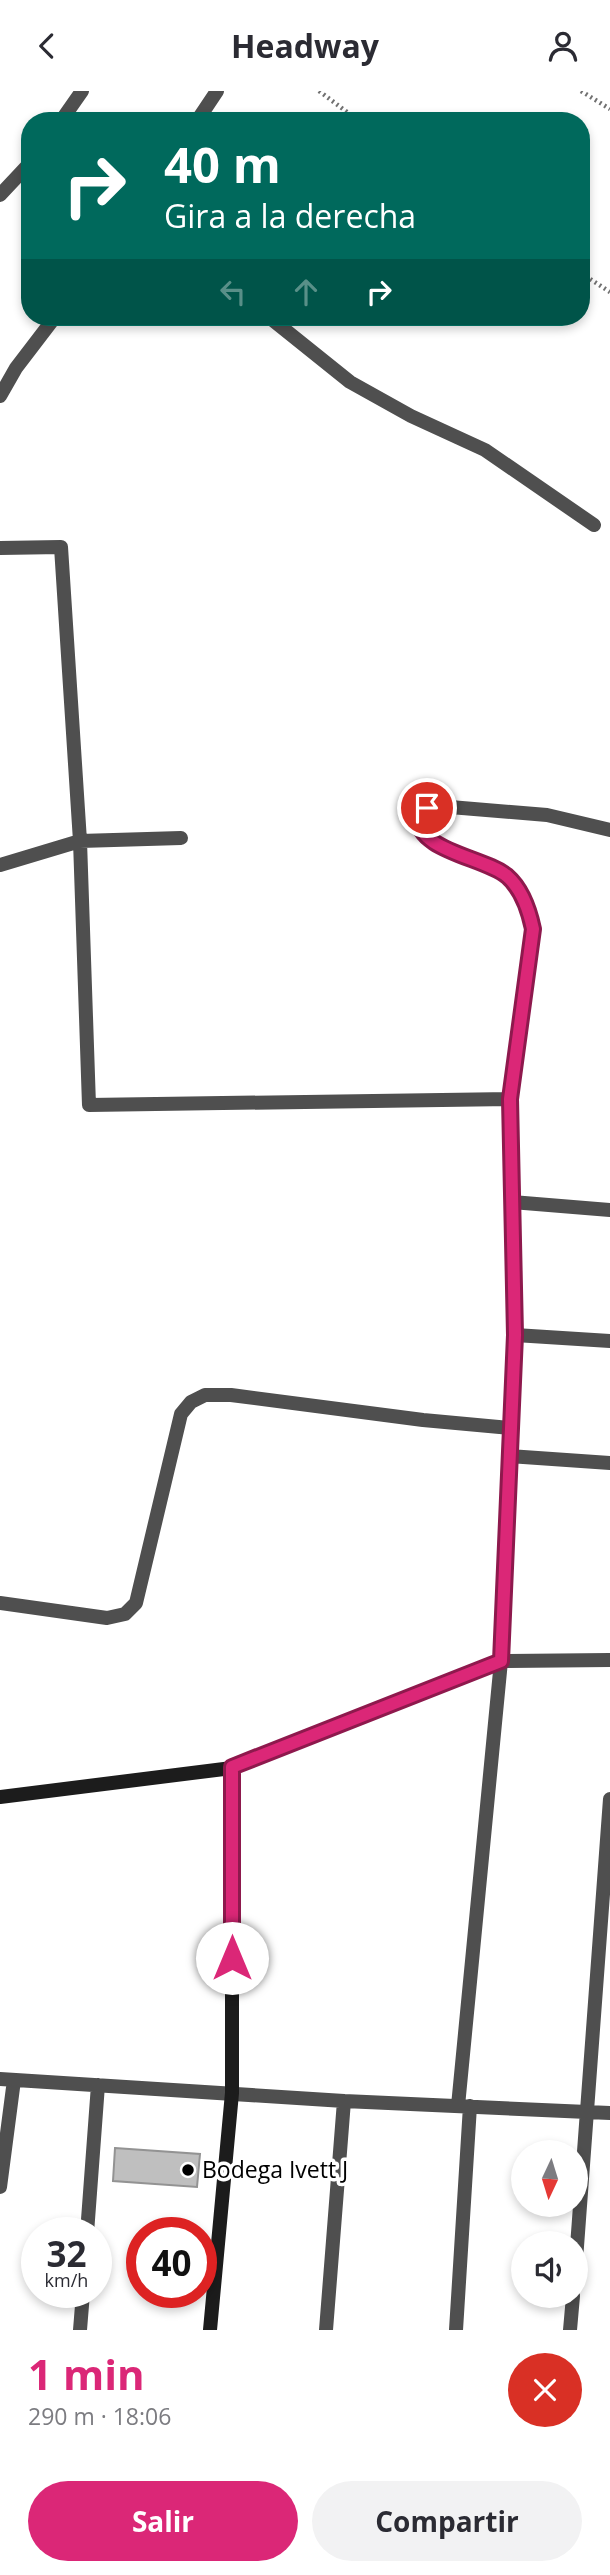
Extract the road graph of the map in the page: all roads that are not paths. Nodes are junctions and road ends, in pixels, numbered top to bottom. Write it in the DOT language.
graph roads {
  1 [pos="82,91"];
  2 [pos="218,91"];
  3 [pos="67,112"];
  4 [pos="203,112"];
  5 [pos="21,173"];
  6 [pos="0,195"];
  7 [pos="48,326"];
  8 [pos="281,326"];
  9 [pos="0,395"];
  10 [pos="594,525"];
  11 [pos="0,548"];
  12 [pos="610,830"];
  13 [pos="181,838"];
  14 [pos="80,841"];
  15 [pos="0,865"];
  16 [pos="510,1099"];
  17 [pos="512,1202"];
  18 [pos="610,1210"];
  19 [pos="515,1335"];
  20 [pos="610,1341"];
  21 [pos="511,1428"];
  22 [pos="509,1456"];
  23 [pos="610,1463"];
  24 [pos="0,1603"];
  25 [pos="610,1660"];
  26 [pos="501,1661"];
  27 [pos="232,1767"];
  28 [pos="0,1797"];
  29 [pos="610,1799"];
  30 [pos="7,2079"];
  31 [pos="98,2085"];
  32 [pos="232,2094"];
  33 [pos="344,2101"];
  34 [pos="464,2106"];
  35 [pos="588,2112"];
  36 [pos="610,2113"];
  37 [pos="0,2187"];
  38 [pos="88,2217"];
  39 [pos="578,2231"];
  40 [pos="82,2308"];
  41 [pos="572,2308"];
  42 [pos="80,2330"];
  43 [pos="210,2330"];
  44 [pos="326,2330"];
  45 [pos="456,2330"];
  46 [pos="570,2330"];
  1 -- 3 [label="street"];
  2 -- 4 [label="street"];
  5 -- 6 [label="street"];
  7 -- 9 [label="street"];
  8 -- 10 [label="street"];
  11 -- 14 [label="street"];
  12 -- 16 [label="street"];
  13 -- 14 [label="street"];
  14 -- 15 [label="street"];
  14 -- 16 [label="street"];
  16 -- 17 [label="street"];
  17 -- 18 [label="street"];
  17 -- 19 [label="street"];
  19 -- 20 [label="street"];
  19 -- 21 [label="street"];
  21 -- 22 [label="street"];
  21 -- 24 [label="street"];
  22 -- 23 [label="street"];
  22 -- 26 [label="street"];
  25 -- 26 [label="street"];
  26 -- 27 [label="street"];
  26 -- 34 [label="street"];
  27 -- 28 [label="street"];
  27 -- 32 [label="street"];
  29 -- 35 [label="street"];
  30 -- 31 [label="street"];
  30 -- 37 [label="street"];
  31 -- 32 [label="street"];
  31 -- 38 [label="street"];
  32 -- 33 [label="street"];
  32 -- 43 [label="street"];
  33 -- 34 [label="street"];
  33 -- 44 [label="street"];
  34 -- 35 [label="street"];
  34 -- 45 [label="street"];
  35 -- 36 [label="street"];
  35 -- 39 [label="street"];
  40 -- 42 [label="street"];
  41 -- 46 [label="street"];
}
